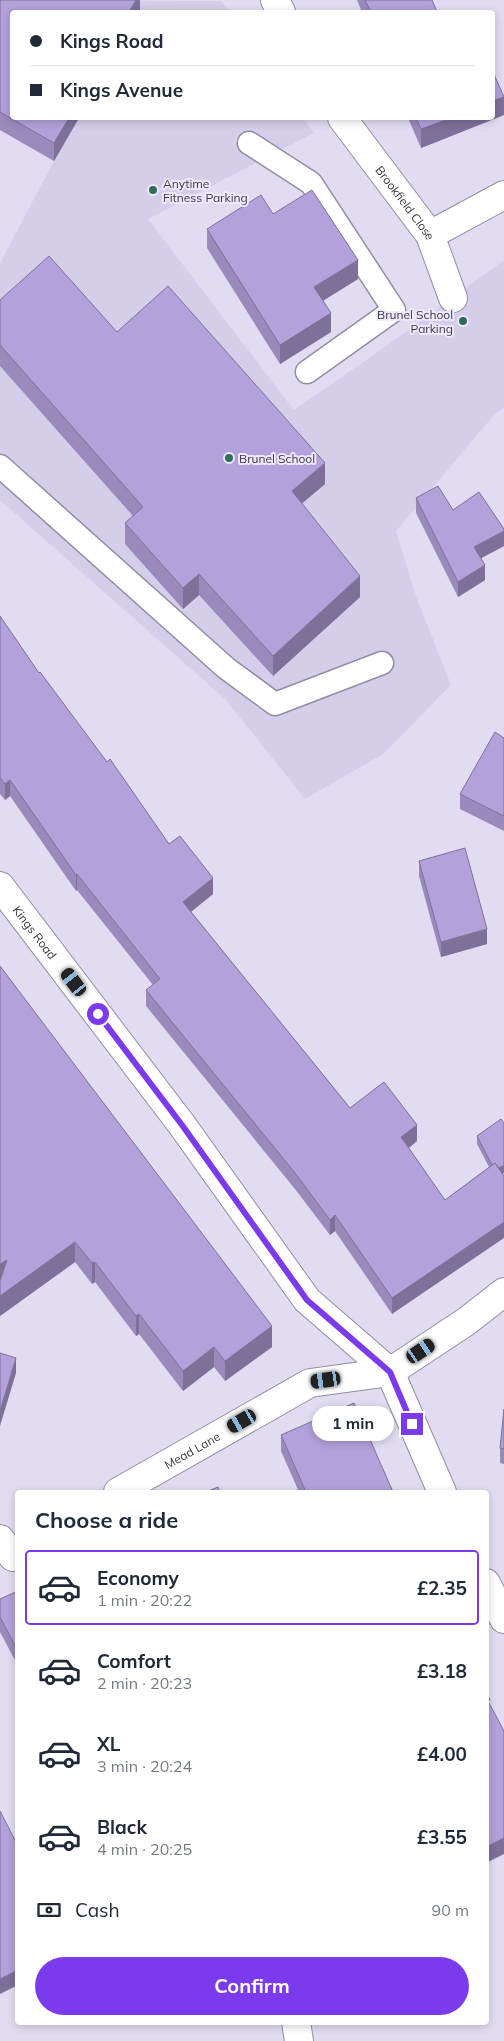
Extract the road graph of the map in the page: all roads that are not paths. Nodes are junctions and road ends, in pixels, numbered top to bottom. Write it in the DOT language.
graph roads {
  1 [pos="344,120"];
  2 [pos="249,143"];
  3 [pos="504,195"];
  4 [pos="430,235"];
  5 [pos="454,298"];
  6 [pos="307,372"];
  7 [pos="0,466"];
  8 [pos="382,663"];
  9 [pos="0,886"];
  10 [pos="504,1292"];
  11 [pos="390,1372"];
  12 [pos="122,1490"];
  13 [pos="441,1490"];
  14 [pos="489,1589"];
  15 [pos="504,1619"];
  16 [pos="296,2025"];
  17 [pos="299,2041"];
  1 -- 4 [label="street, Brookfield Close"];
  2 -- 6 [label="lane"];
  3 -- 4 [label="street"];
  4 -- 5 [label="street, Brookfield Close"];
  7 -- 8 [label="lane"];
  9 -- 11 [label="street, Kings Road"];
  10 -- 11 [label="street, Mead Lane"];
  11 -- 12 [label="street, Mead Lane"];
  11 -- 13 [label="street"];
  14 -- 15 [label="street"];
  16 -- 17 [label="street"];
}
